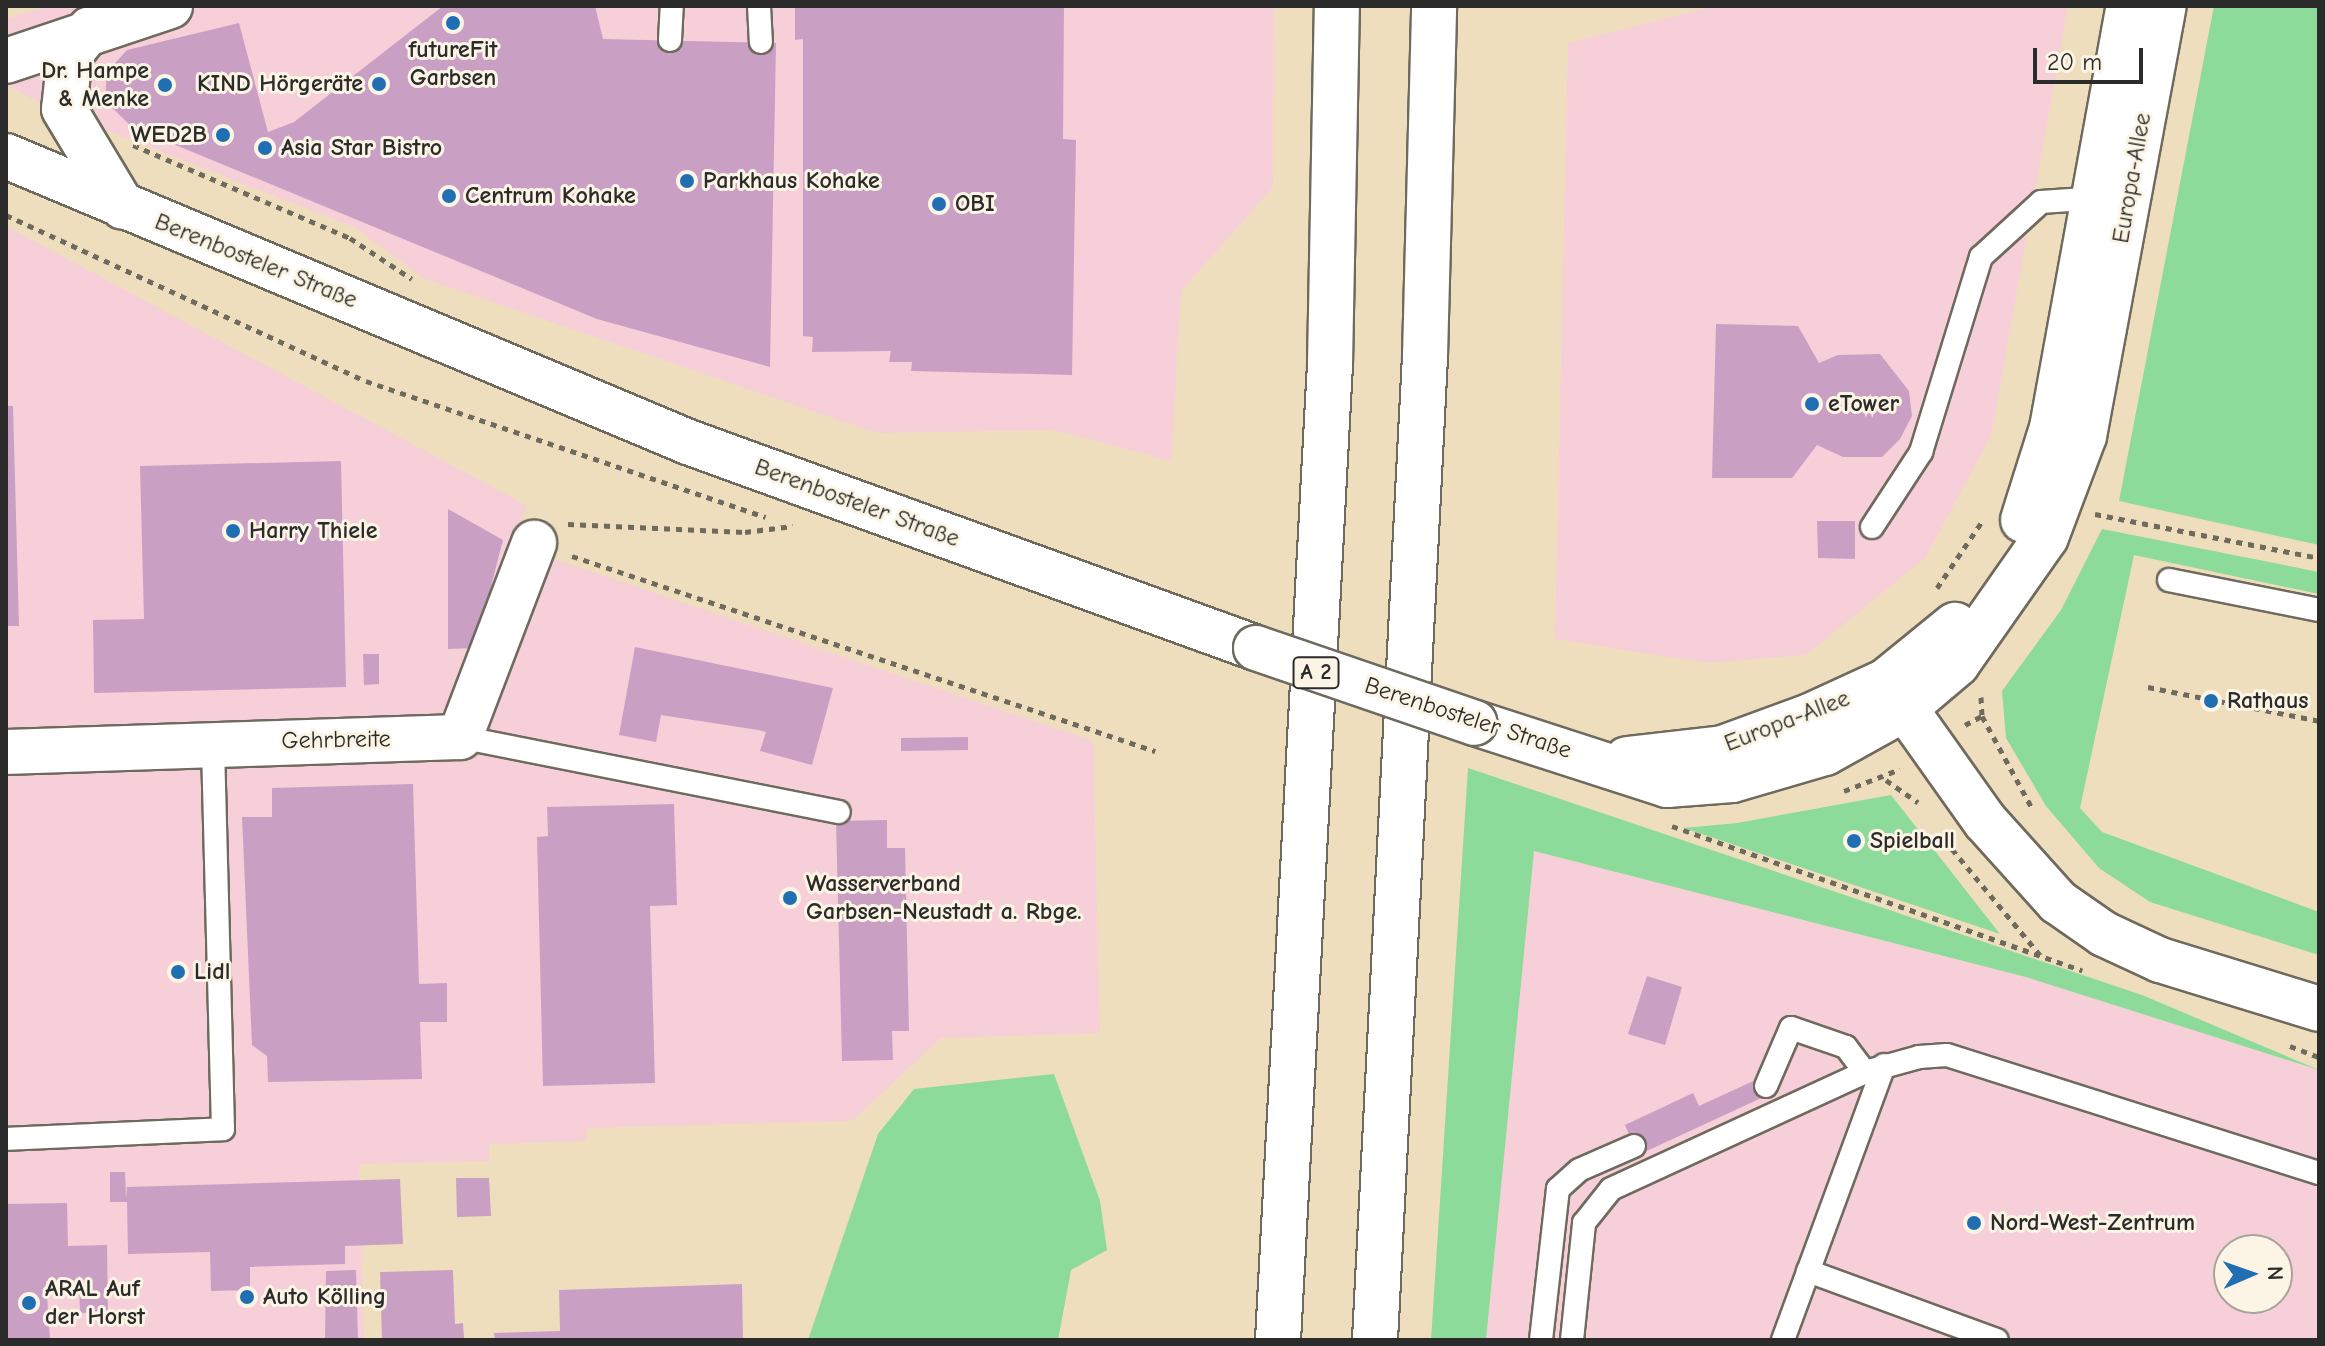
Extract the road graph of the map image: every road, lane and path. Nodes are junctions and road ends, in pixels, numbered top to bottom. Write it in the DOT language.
graph roads {
  1 [pos="170,6"];
  2 [pos="672,6"];
  3 [pos="759,6"];
  4 [pos="1337,6"];
  5 [pos="1434,6"];
  6 [pos="2129,6"];
  7 [pos="2164,6"];
  8 [pos="90,29"];
  9 [pos="670,40"];
  10 [pos="761,42"];
  11 [pos="6,61"];
  12 [pos="127,142"];
  13 [pos="6,156"];
  14 [pos="2111,200"];
  15 [pos="123,207"];
  16 [pos="422,286"];
  17 [pos="2094,514"];
  18 [pos="793,526"];
  19 [pos="1872,527"];
  20 [pos="534,543"];
  21 [pos="2319,558"];
  22 [pos="2169,580"];
  23 [pos="2319,610"];
  24 [pos="2148,687"];
  25 [pos="1895,695"];
  26 [pos="1982,716"];
  27 [pos="2319,721"];
  28 [pos="460,737"];
  29 [pos="213,742"];
  30 [pos="1155,751"];
  31 [pos="6,752"];
  32 [pos="1604,762"];
  33 [pos="1886,780"];
  34 [pos="1924,811"];
  35 [pos="839,812"];
  36 [pos="2038,818"];
  37 [pos="1659,822"];
  38 [pos="1943,837"];
  39 [pos="2042,957"];
  40 [pos="2100,976"];
  41 [pos="2319,1009"];
  42 [pos="2275,1040"];
  43 [pos="2319,1057"];
  44 [pos="1874,1068"];
  45 [pos="1766,1086"];
  46 [pos="6,1139"];
  47 [pos="1634,1146"];
  48 [pos="2319,1173"];
  49 [pos="1808,1271"];
  50 [pos="1278,1340"];
  51 [pos="1375,1340"];
  52 [pos="1541,1340"];
  53 [pos="1572,1340"];
  54 [pos="1783,1340"];
  55 [pos="1997,1340"];
  1 -- 8 [label="main road"];
  2 -- 9 [label="lane"];
  3 -- 10 [label="lane"];
  4 -- 50 [label="main road, A 2"];
  5 -- 51 [label="main road"];
  6 -- 14 [label="main road, Europa-Allee"];
  7 -- 14 [label="main road, Europa-Allee"];
  8 -- 11 [label="main road"];
  8 -- 15 [label="main road, Berenbosteler Straße"];
  12 -- 16 [label="path"];
  13 -- 15 [label="main road, Berenbosteler Straße"];
  14 -- 19 [label="lane"];
  14 -- 25 [label="main road, Europa-Allee"];
  15 -- 32 [label="main road, Berenbosteler Straße, bridge"];
  17 -- 21 [label="path"];
  18 -- 20 [label="path"];
  20 -- 28 [label="main road"];
  20 -- 30 [label="path"];
  22 -- 23 [label="lane"];
  24 -- 27 [label="path"];
  25 -- 32 [label="main road, Europa-Allee"];
  25 -- 41 [label="main road"];
  26 -- 36 [label="path"];
  28 -- 29 [label="main road, Gehrbreite"];
  28 -- 35 [label="lane"];
  29 -- 31 [label="main road, Gehrbreite"];
  29 -- 46 [label="lane"];
  33 -- 34 [label="path"];
  37 -- 39 [label="path"];
  38 -- 39 [label="path"];
  39 -- 40 [label="path"];
  42 -- 43 [label="path"];
  44 -- 45 [label="lane"];
  44 -- 48 [label="lane"];
  44 -- 49 [label="lane"];
  44 -- 53 [label="lane"];
  47 -- 52 [label="lane"];
  49 -- 54 [label="lane"];
  49 -- 55 [label="lane"];
}
